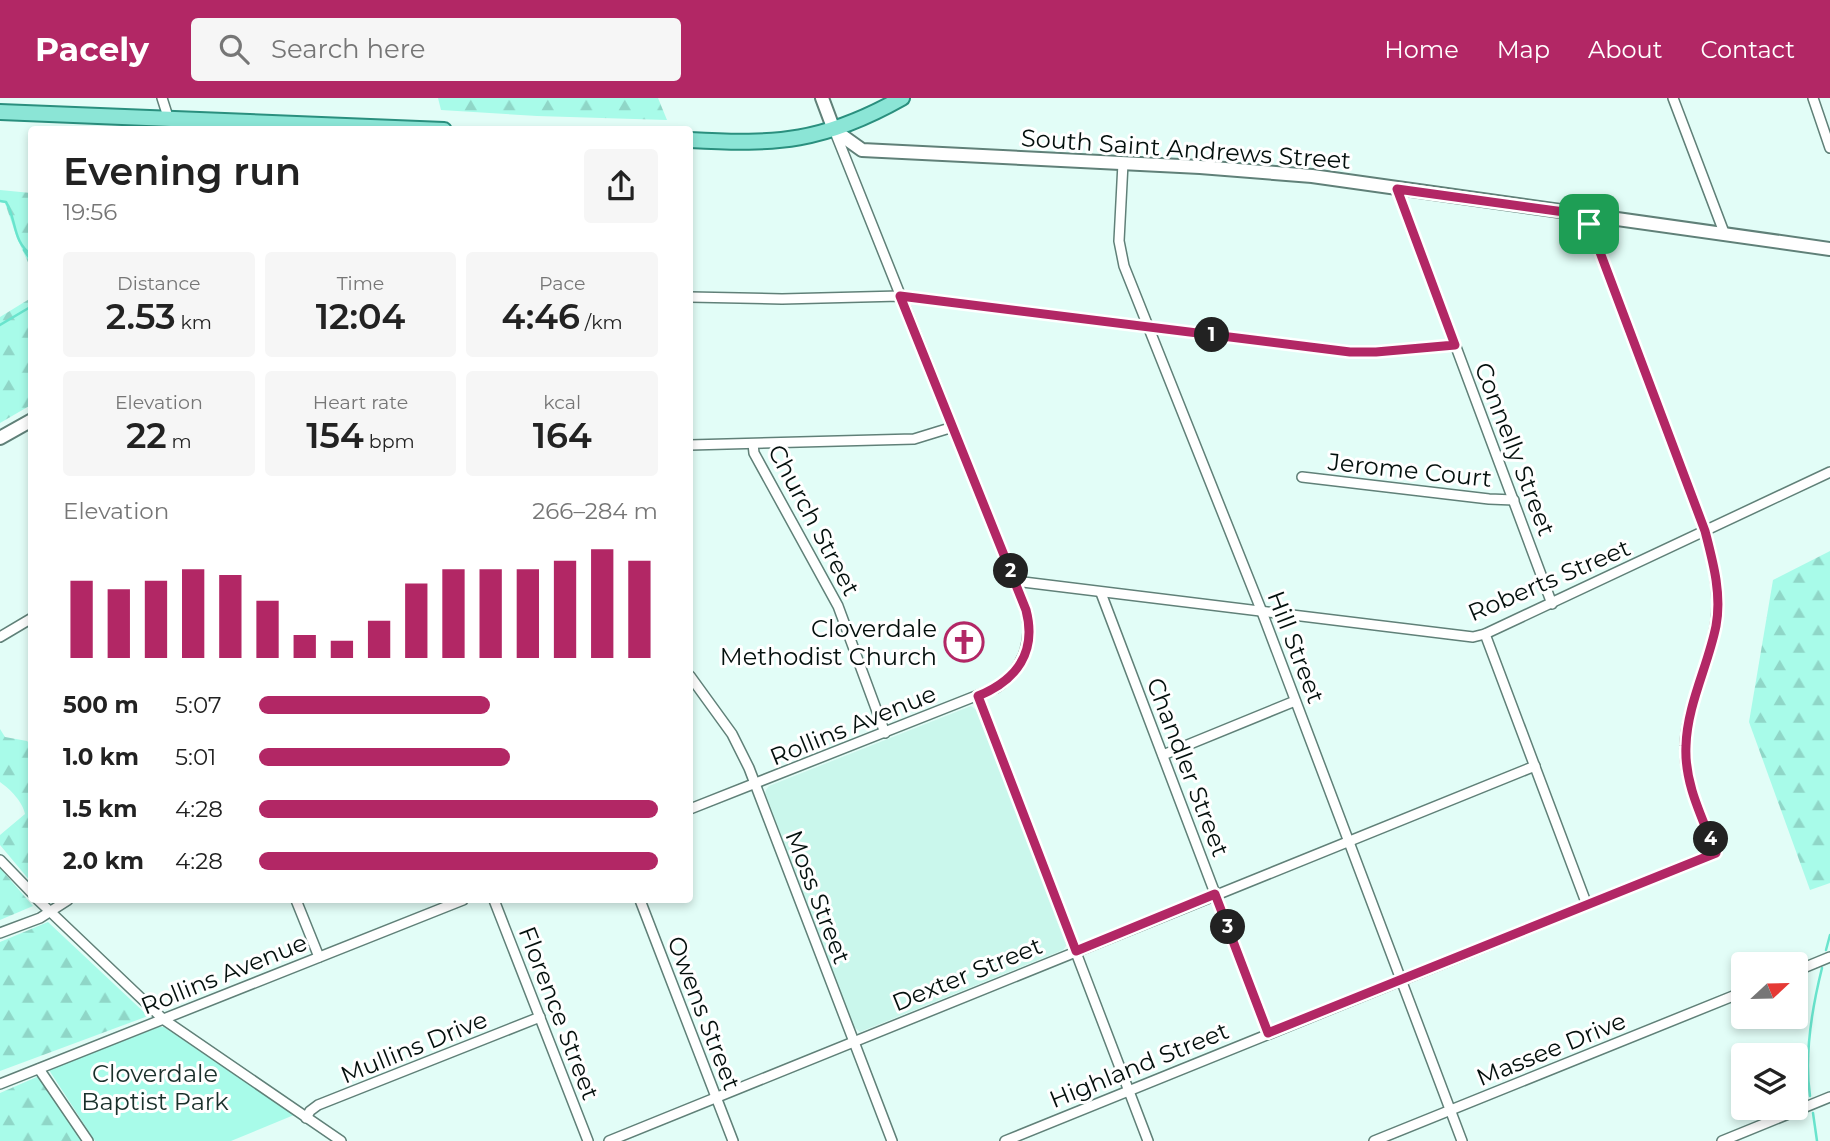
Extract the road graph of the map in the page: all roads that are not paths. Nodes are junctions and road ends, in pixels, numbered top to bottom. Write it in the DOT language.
graph roads {
  1 [pos="162,98"];
  2 [pos="822,98"];
  3 [pos="902,98"];
  4 [pos="1673,98"];
  5 [pos="1813,98"];
  6 [pos="0,112"];
  7 [pos="169,120"];
  8 [pos="324,126"];
  9 [pos="834,130"];
  10 [pos="693,140"];
  11 [pos="1830,148"];
  12 [pos="1123,163"];
  13 [pos="1397,189"];
  14 [pos="1586,215"];
  15 [pos="1725,235"];
  16 [pos="1830,249"];
  17 [pos="900,296"];
  18 [pos="693,297"];
  19 [pos="1149,327"];
  20 [pos="1455,345"];
  21 [pos="28,422"];
  22 [pos="953,427"];
  23 [pos="0,438"];
  24 [pos="753,444"];
  25 [pos="693,446"];
  26 [pos="1830,472"];
  27 [pos="1302,477"];
  28 [pos="1514,500"];
  29 [pos="1705,531"];
  30 [pos="1015,581"];
  31 [pos="1101,593"];
  32 [pos="1552,604"];
  33 [pos="1262,612"];
  34 [pos="28,620"];
  35 [pos="1485,634"];
  36 [pos="0,637"];
  37 [pos="693,680"];
  38 [pos="978,696"];
  39 [pos="1296,701"];
  40 [pos="886,733"];
  41 [pos="1163,755"];
  42 [pos="1535,765"];
  43 [pos="754,785"];
  44 [pos="693,808"];
  45 [pos="1348,841"];
  46 [pos="0,859"];
  47 [pos="28,889"];
  48 [pos="1215,894"];
  49 [pos="41,903"];
  50 [pos="63,903"];
  51 [pos="297,903"];
  52 [pos="446,903"];
  53 [pos="495,903"];
  54 [pos="641,903"];
  55 [pos="1587,905"];
  56 [pos="49,912"];
  57 [pos="0,933"];
  58 [pos="1076,951"];
  59 [pos="319,957"];
  60 [pos="1830,957"];
  61 [pos="1808,966"];
  62 [pos="1401,980"];
  63 [pos="1731,997"];
  64 [pos="540,1017"];
  65 [pos="163,1019"];
  66 [pos="1268,1033"];
  67 [pos="853,1042"];
  68 [pos="40,1069"];
  69 [pos="0,1084"];
  70 [pos="1129,1090"];
  71 [pos="1830,1097"];
  72 [pos="716,1098"];
  73 [pos="1450,1110"];
  74 [pos="306,1118"];
  75 [pos="88,1141"];
  76 [pos="341,1141"];
  77 [pos="587,1141"];
  78 [pos="609,1141"];
  79 [pos="733,1141"];
  80 [pos="892,1141"];
  81 [pos="1005,1141"];
  82 [pos="1148,1141"];
  83 [pos="1374,1141"];
  84 [pos="1462,1141"];
  85 [pos="1722,1141"];
  1 -- 7 [label="street"];
  2 -- 9 [label="street"];
  3 -- 9 [label="main road"];
  4 -- 15 [label="street"];
  5 -- 11 [label="street"];
  6 -- 7 [label="main road"];
  7 -- 8 [label="main road"];
  9 -- 10 [label="main road"];
  9 -- 12 [label="street, South Saint Andrews Street"];
  9 -- 17 [label="street, Rollins Avenue"];
  12 -- 13 [label="street, South Saint Andrews Street"];
  12 -- 19 [label="street, Hill Street"];
  13 -- 14 [label="street, South Saint Andrews Street"];
  13 -- 20 [label="street, Connelly Street"];
  14 -- 15 [label="street, South Saint Andrews Street"];
  14 -- 29 [label="street"];
  15 -- 16 [label="street, South Saint Andrews Street"];
  17 -- 18 [label="street"];
  17 -- 19 [label="street"];
  17 -- 22 [label="street, Rollins Avenue"];
  19 -- 20 [label="street"];
  19 -- 33 [label="street, Hill Street"];
  20 -- 28 [label="street, Connelly Street"];
  21 -- 23 [label="street"];
  22 -- 24 [label="street"];
  22 -- 30 [label="street, Rollins Avenue"];
  24 -- 25 [label="street"];
  24 -- 40 [label="street, Church Street"];
  26 -- 29 [label="street, Roberts Street"];
  27 -- 28 [label="street, Jerome Court"];
  28 -- 32 [label="street, Connelly Street"];
  29 -- 32 [label="street, Roberts Street"];
  29 -- 55 [label="street, Highland Street"];
  30 -- 31 [label="street, Roberts Street"];
  30 -- 38 [label="street, Rollins Avenue"];
  31 -- 33 [label="street, Roberts Street"];
  31 -- 41 [label="street, Chandler Street"];
  32 -- 35 [label="street, Roberts Street"];
  33 -- 35 [label="street, Roberts Street"];
  33 -- 39 [label="street, Hill Street"];
  34 -- 36 [label="street"];
  35 -- 42 [label="street"];
  37 -- 43 [label="street, Moss Street"];
  38 -- 40 [label="street, Rollins Avenue"];
  38 -- 58 [label="street"];
  39 -- 41 [label="street"];
  39 -- 45 [label="street, Hill Street"];
  40 -- 43 [label="street, Rollins Avenue"];
  41 -- 48 [label="street, Chandler Street"];
  42 -- 45 [label="street, Dexter Street"];
  42 -- 55 [label="street"];
  43 -- 44 [label="street, Rollins Avenue"];
  43 -- 67 [label="street, Moss Street"];
  45 -- 48 [label="street, Dexter Street"];
  45 -- 62 [label="street, Hill Street"];
  46 -- 47 [label="street"];
  48 -- 58 [label="street, Dexter Street"];
  48 -- 66 [label="street, Chandler Street"];
  49 -- 56 [label="street"];
  50 -- 56 [label="street"];
  51 -- 59 [label="street"];
  52 -- 59 [label="street, Rollins Avenue"];
  53 -- 64 [label="street, Florence Street"];
  54 -- 72 [label="street, Owens Street"];
  55 -- 62 [label="street, Highland Street"];
  56 -- 57 [label="street"];
  56 -- 65 [label="street"];
  58 -- 67 [label="street, Dexter Street"];
  58 -- 70 [label="street"];
  59 -- 65 [label="street, Rollins Avenue"];
  60 -- 61 [label="street"];
  62 -- 66 [label="street, Highland Street"];
  62 -- 73 [label="street, Hill Street"];
  63 -- 73 [label="street, Massee Drive"];
  64 -- 74 [label="street, Mullins Drive"];
  64 -- 77 [label="street, Florence Street"];
  65 -- 68 [label="street, Rollins Avenue"];
  65 -- 74 [label="street"];
  66 -- 70 [label="street, Highland Street"];
  67 -- 72 [label="street, Dexter Street"];
  67 -- 80 [label="street, Moss Street"];
  68 -- 69 [label="street, Rollins Avenue"];
  68 -- 75 [label="street"];
  70 -- 81 [label="street, Highland Street"];
  70 -- 82 [label="street"];
  71 -- 85 [label="street"];
  72 -- 78 [label="street, Dexter Street"];
  72 -- 79 [label="street, Owens Street"];
  73 -- 83 [label="street, Massee Drive"];
  73 -- 84 [label="street, Hill Street"];
  74 -- 76 [label="street"];
}
